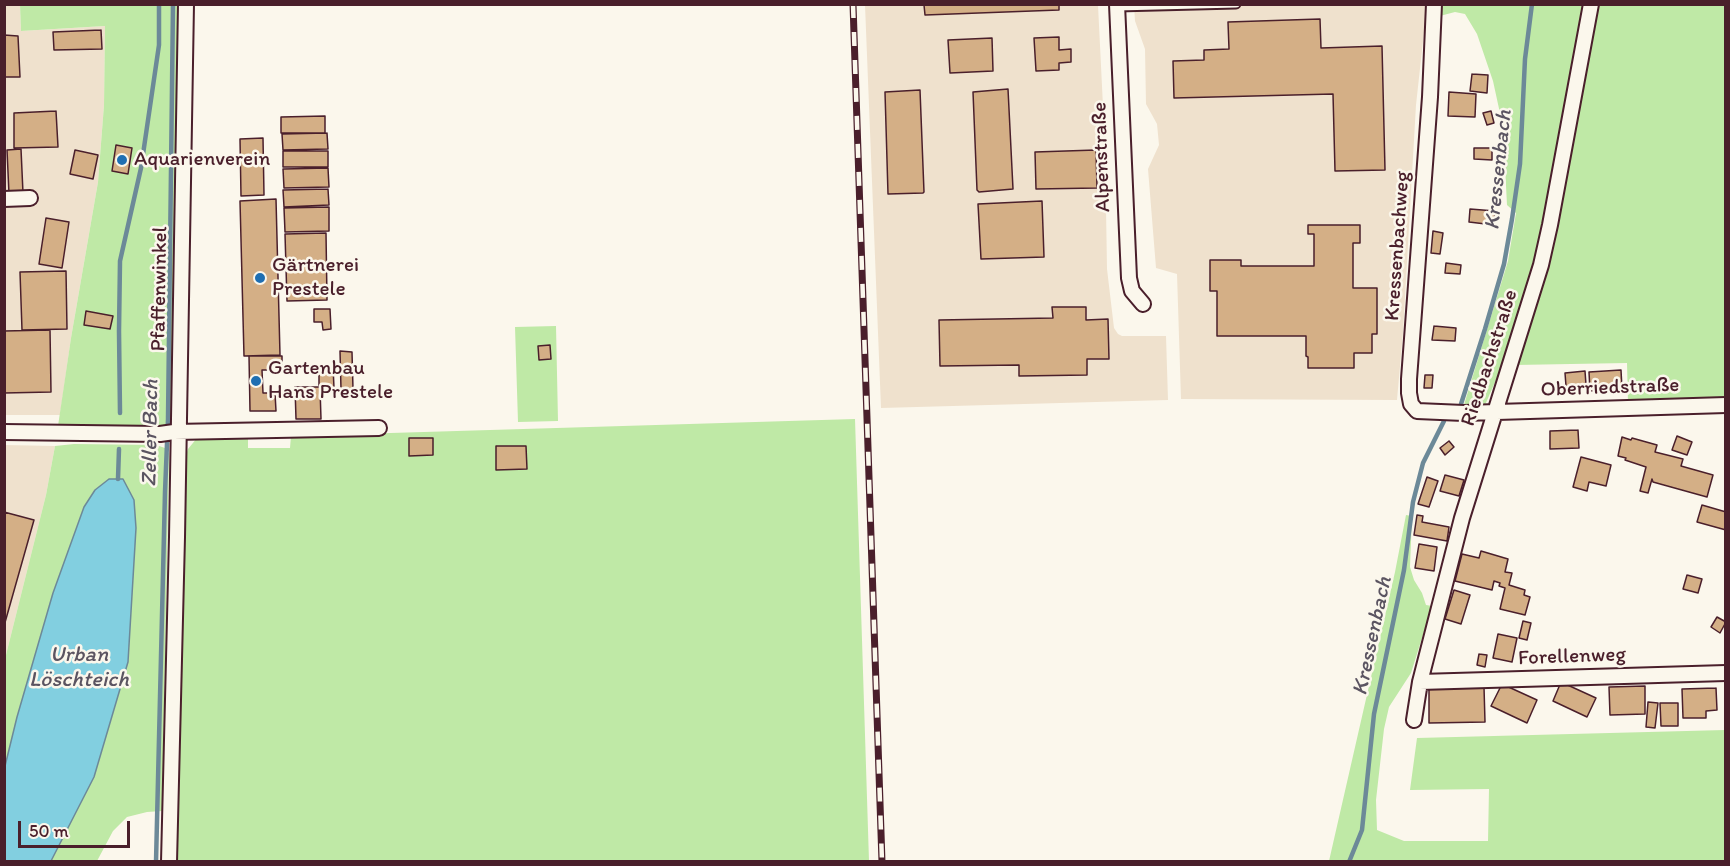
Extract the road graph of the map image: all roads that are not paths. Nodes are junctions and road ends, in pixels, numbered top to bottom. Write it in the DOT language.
graph roads {
  1 [pos="186,4"];
  2 [pos="1236,4"];
  3 [pos="1434,4"];
  4 [pos="1591,4"];
  5 [pos="1117,6"];
  6 [pos="30,198"];
  7 [pos="4,199"];
  8 [pos="1143,304"];
  9 [pos="1725,405"];
  10 [pos="1495,412"];
  11 [pos="379,428"];
  12 [pos="4,432"];
  13 [pos="171,433"];
  14 [pos="1725,673"];
  15 [pos="1420,682"];
  16 [pos="1413,720"];
  17 [pos="169,861"];
  1 -- 13 [label="street, Pfaffenwinkel"];
  2 -- 5 [label="lane"];
  3 -- 10 [label="street, Kressenbachweg"];
  4 -- 10 [label="street, Riedbachstraße"];
  5 -- 8 [label="street, Alpenstraße"];
  6 -- 7 [label="street"];
  9 -- 10 [label="street, Oberriedstraße"];
  10 -- 15 [label="street, Riedbachstraße"];
  11 -- 13 [label="street"];
  12 -- 13 [label="street"];
  13 -- 17 [label="street, Pfaffenwinkel"];
  14 -- 15 [label="street, Forellenweg"];
  15 -- 16 [label="street, Riedbachstraße"];
}
